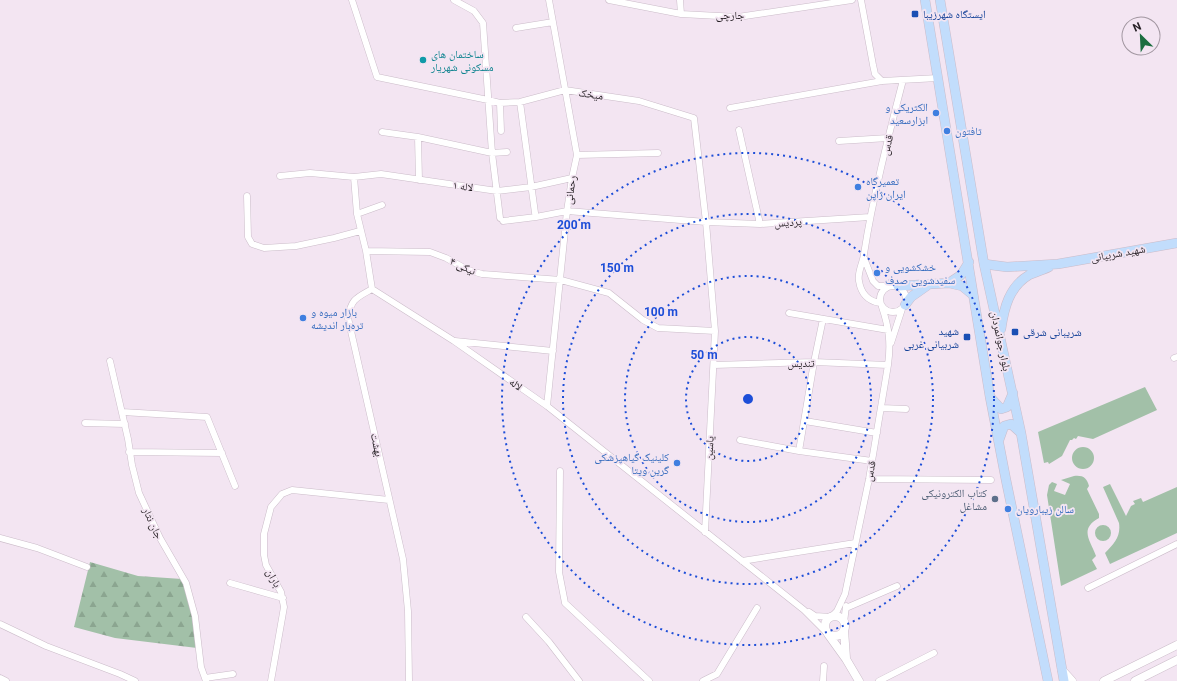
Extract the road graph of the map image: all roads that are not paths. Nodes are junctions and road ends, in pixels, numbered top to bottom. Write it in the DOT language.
graph roads {
  1 [pos="352,0"];
  2 [pos="454,0"];
  3 [pos="549,0"];
  4 [pos="609,0"];
  5 [pos="680,0"];
  6 [pos="852,0"];
  7 [pos="861,0"];
  8 [pos="925,0"];
  9 [pos="940,0"];
  10 [pos="681,14"];
  11 [pos="553,22"];
  12 [pos="516,28"];
  13 [pos="938,78"];
  14 [pos="903,80"];
  15 [pos="882,81"];
  16 [pos="565,90"];
  17 [pos="488,100"];
  18 [pos="520,102"];
  19 [pos="500,103"];
  20 [pos="730,108"];
  21 [pos="694,118"];
  22 [pos="739,130"];
  23 [pos="501,131"];
  24 [pos="382,132"];
  25 [pos="418,137"];
  26 [pos="888,138"];
  27 [pos="839,140"];
  28 [pos="507,152"];
  29 [pos="658,152"];
  30 [pos="492,153"];
  31 [pos="577,155"];
  32 [pos="280,176"];
  33 [pos="354,177"];
  34 [pos="572,178"];
  35 [pos="419,180"];
  36 [pos="531,187"];
  37 [pos="497,191"];
  38 [pos="247,196"];
  39 [pos="382,205"];
  40 [pos="567,211"];
  41 [pos="535,213"];
  42 [pos="357,214"];
  43 [pos="870,217"];
  44 [pos="706,222"];
  45 [pos="760,224"];
  46 [pos="360,232"];
  47 [pos="1177,243"];
  48 [pos="366,251"];
  49 [pos="864,258"];
  50 [pos="969,262"];
  51 [pos="984,264"];
  52 [pos="1058,264"];
  53 [pos="561,280"];
  54 [pos="949,283"];
  55 [pos="931,284"];
  56 [pos="893,286"];
  57 [pos="372,289"];
  58 [pos="973,295"];
  59 [pos="881,305"];
  60 [pos="904,307"];
  61 [pos="789,313"];
  62 [pos="823,319"];
  63 [pos="715,330"];
  64 [pos="888,330"];
  65 [pos="1000,338"];
  66 [pos="454,341"];
  67 [pos="890,347"];
  68 [pos="553,351"];
  69 [pos="110,361"];
  70 [pos="814,362"];
  71 [pos="714,365"];
  72 [pos="888,365"];
  73 [pos="1012,393"];
  74 [pos="990,397"];
  75 [pos="547,406"];
  76 [pos="881,408"];
  77 [pos="906,409"];
  78 [pos="122,412"];
  79 [pos="805,421"];
  80 [pos="85,423"];
  81 [pos="125,424"];
  82 [pos="877,433"];
  83 [pos="1021,433"];
  84 [pos="740,440"];
  85 [pos="999,441"];
  86 [pos="799,451"];
  87 [pos="129,452"];
  88 [pos="222,453"];
  89 [pos="872,461"];
  90 [pos="560,471"];
  91 [pos="869,479"];
  92 [pos="991,480"];
  93 [pos="235,486"];
  94 [pos="390,500"];
  95 [pos="705,532"];
  96 [pos="0,538"];
  97 [pos="855,542"];
  98 [pos="1177,544"];
  99 [pos="742,561"];
  100 [pos="87,567"];
  101 [pos="230,583"];
  102 [pos="898,586"];
  103 [pos="1088,588"];
  104 [pos="845,594"];
  105 [pos="283,598"];
  106 [pos="757,608"];
  107 [pos="846,608"];
  108 [pos="804,610"];
  109 [pos="526,617"];
  110 [pos="831,617"];
  111 [pos="0,624"];
  112 [pos="844,627"];
  113 [pos="828,634"];
  114 [pos="1177,645"];
  115 [pos="934,653"];
  116 [pos="846,659"];
  117 [pos="1177,660"];
  118 [pos="824,666"];
  119 [pos="1062,669"];
  120 [pos="233,674"];
  121 [pos="0,678"];
  122 [pos="205,680"];
  123 [pos="271,680"];
  124 [pos="6,681"];
  125 [pos="135,681"];
  126 [pos="409,681"];
  127 [pos="579,681"];
  128 [pos="649,681"];
  129 [pos="703,681"];
  130 [pos="823,681"];
  131 [pos="859,681"];
  132 [pos="879,681"];
  133 [pos="1048,681"];
  134 [pos="1064,681"];
  135 [pos="1072,681"];
  136 [pos="1104,681"];
  137 [pos="1135,681"];
  1 -- 17 [label="street, میخک"];
  2 -- 17 [label="street"];
  3 -- 11 [label="street, رحمانی"];
  4 -- 10 [label="street, جارچی"];
  5 -- 10 [label="street"];
  6 -- 10 [label="street, جارچی"];
  7 -- 15 [label="street"];
  8 -- 13 [label="main road, بلوار جوانمردان"];
  9 -- 51 [label="main road, بلوار جوانمردان"];
  11 -- 12 [label="street"];
  11 -- 16 [label="street, رحمانی"];
  13 -- 14 [label="street"];
  13 -- 50 [label="main road, بلوار جوانمردان"];
  14 -- 15 [label="street"];
  14 -- 26 [label="street, قدس"];
  15 -- 20 [label="street"];
  16 -- 18 [label="street, میخک"];
  16 -- 21 [label="street, میخک"];
  16 -- 31 [label="street, رحمانی"];
  17 -- 19 [label="street, میخک"];
  17 -- 30 [label="street"];
  18 -- 19 [label="street, میخک"];
  18 -- 36 [label="street"];
  19 -- 23 [label="street"];
  21 -- 44 [label="street, یاسین"];
  22 -- 45 [label="street"];
  24 -- 25 [label="street"];
  25 -- 30 [label="street"];
  25 -- 35 [label="street"];
  26 -- 27 [label="street"];
  26 -- 43 [label="street, قدس"];
  28 -- 30 [label="street"];
  29 -- 31 [label="street"];
  30 -- 37 [label="street"];
  31 -- 34 [label="street, رحمانی"];
  32 -- 33 [label="street, لاله ۱"];
  33 -- 35 [label="street, لاله ۱"];
  33 -- 42 [label="street"];
  34 -- 36 [label="street, لاله ۱"];
  34 -- 40 [label="street, رحمانی"];
  35 -- 37 [label="street, لاله ۱"];
  36 -- 37 [label="street, لاله ۱"];
  36 -- 41 [label="street"];
  37 -- 40 [label="street, پردیس"];
  38 -- 46 [label="street"];
  39 -- 42 [label="street"];
  40 -- 44 [label="street, پردیس"];
  40 -- 53 [label="street, رحمانی"];
  42 -- 46 [label="street"];
  43 -- 45 [label="street, پردیس"];
  43 -- 49 [label="street, قدس"];
  44 -- 45 [label="street, پردیس"];
  44 -- 63 [label="street, یاسین"];
  46 -- 48 [label="street"];
  47 -- 52 [label="main road, شهید شربیانی"];
  48 -- 53 [label="street, نیکی ۴"];
  48 -- 57 [label="street"];
  49 -- 56 [label="street, قدس"];
  49 -- 59 [label="street, قدس"];
  50 -- 54 [label="main road"];
  50 -- 58 [label="main road, بلوار جوانمردان"];
  51 -- 52 [label="main road, شهید شربیانی"];
  51 -- 65 [label="main road, بلوار جوانمردان"];
  52 -- 65 [label="main road, شهید شربیانی"];
  53 -- 63 [label="street, نیکی ۴"];
  53 -- 68 [label="street, رحمانی"];
  54 -- 55 [label="main road"];
  54 -- 58 [label="main road"];
  55 -- 56 [label="main road"];
  55 -- 60 [label="main road"];
  56 -- 59 [label="street"];
  56 -- 60 [label="street"];
  57 -- 66 [label="street, لاله"];
  57 -- 94 [label="street, بهشت"];
  58 -- 74 [label="main road, بلوار جوانمردان"];
  59 -- 60 [label="street"];
  59 -- 64 [label="street, قدس"];
  60 -- 67 [label="street, قدس"];
  61 -- 62 [label="street"];
  62 -- 64 [label="street"];
  62 -- 70 [label="street"];
  63 -- 71 [label="street, یاسین"];
  64 -- 67 [label="street, قدس"];
  65 -- 73 [label="main road, بلوار جوانمردان"];
  66 -- 68 [label="street"];
  66 -- 75 [label="street, لاله"];
  67 -- 72 [label="street, قدس"];
  68 -- 75 [label="street, رحمانی"];
  69 -- 78 [label="street, جان نثار"];
  70 -- 71 [label="street, تندیس"];
  70 -- 72 [label="street, تندیس"];
  70 -- 79 [label="street"];
  71 -- 95 [label="street, یاسین"];
  72 -- 76 [label="street, قدس"];
  73 -- 74 [label="main road"];
  73 -- 83 [label="main road, بلوار جوانمردان"];
  74 -- 85 [label="main road, بلوار جوانمردان"];
  75 -- 95 [label="street, لاله"];
  76 -- 77 [label="street"];
  76 -- 82 [label="street, قدس"];
  78 -- 81 [label="street, جان نثار"];
  78 -- 88 [label="street"];
  79 -- 82 [label="street"];
  79 -- 86 [label="street"];
  80 -- 81 [label="street"];
  81 -- 87 [label="street, جان نثار"];
  82 -- 89 [label="street, قدس"];
  83 -- 85 [label="main road"];
  83 -- 119 [label="main road, بلوار جوانمردان"];
  84 -- 86 [label="street"];
  85 -- 133 [label="main road, بلوار جوانمردان"];
  86 -- 89 [label="street"];
  87 -- 88 [label="street"];
  87 -- 122 [label="street, جان نثار"];
  88 -- 93 [label="street"];
  89 -- 91 [label="street, قدس"];
  90 -- 128 [label="street"];
  91 -- 92 [label="street"];
  91 -- 97 [label="street, قدس"];
  94 -- 105 [label="street, باران"];
  94 -- 126 [label="street, بهشت"];
  95 -- 99 [label="street, لاله"];
  96 -- 100 [label="street"];
  97 -- 99 [label="street"];
  97 -- 104 [label="street, قدس"];
  98 -- 103 [label="street"];
  99 -- 108 [label="street, لاله"];
  101 -- 105 [label="street"];
  102 -- 107 [label="street"];
  104 -- 107 [label="street, قدس"];
  104 -- 110 [label="street, قدس"];
  105 -- 123 [label="street, باران"];
  106 -- 129 [label="street"];
  107 -- 112 [label="street, قدس"];
  108 -- 110 [label="street"];
  108 -- 113 [label="street, لاله"];
  109 -- 127 [label="street"];
  110 -- 112 [label="street"];
  110 -- 113 [label="street"];
  111 -- 125 [label="street"];
  112 -- 113 [label="street"];
  112 -- 116 [label="street"];
  113 -- 116 [label="street"];
  114 -- 136 [label="street"];
  115 -- 132 [label="street"];
  116 -- 131 [label="street"];
  117 -- 137 [label="street"];
  118 -- 130 [label="street"];
  119 -- 134 [label="main road, بلوار جوانمردان"];
  119 -- 135 [label="street"];
  120 -- 122 [label="street"];
  121 -- 124 [label="street"];
}
